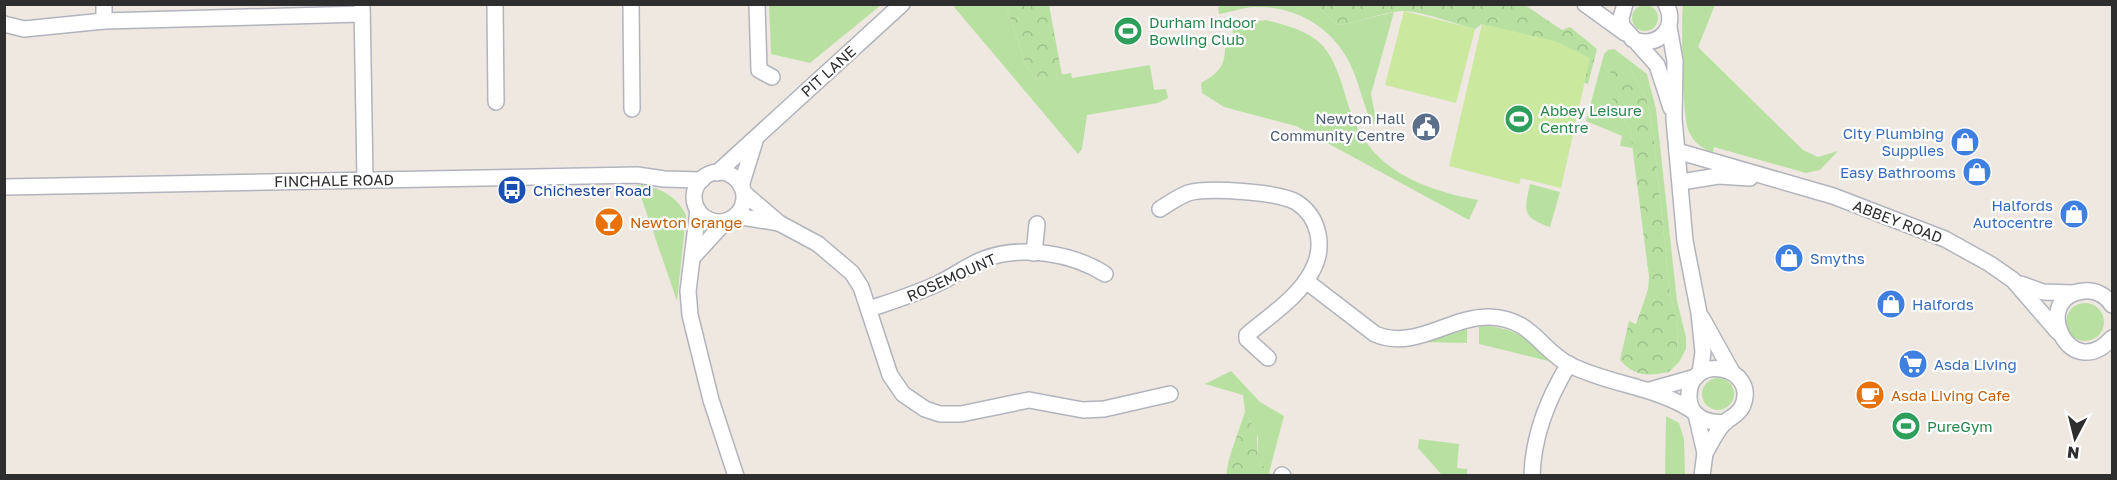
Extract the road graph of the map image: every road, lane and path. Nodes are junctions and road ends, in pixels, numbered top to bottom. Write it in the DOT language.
graph roads {
  1 [pos="104,4"];
  2 [pos="495,4"];
  3 [pos="631,4"];
  4 [pos="757,4"];
  5 [pos="902,4"];
  6 [pos="1585,4"];
  7 [pos="1625,4"];
  8 [pos="362,9"];
  9 [pos="232,11"];
  10 [pos="1670,13"];
  11 [pos="104,21"];
  12 [pos="4,24"];
  13 [pos="1628,36"];
  14 [pos="772,77"];
  15 [pos="496,102"];
  16 [pos="632,109"];
  17 [pos="1674,119"];
  18 [pos="756,139"];
  19 [pos="1677,151"];
  20 [pos="717,173"];
  21 [pos="365,179"];
  22 [pos="664,179"];
  23 [pos="702,180"];
  24 [pos="1775,180"];
  25 [pos="1681,182"];
  26 [pos="4,187"];
  27 [pos="743,189"];
  28 [pos="1164,201"];
  29 [pos="696,203"];
  30 [pos="730,219"];
  31 [pos="779,223"];
  32 [pos="1037,225"];
  33 [pos="1034,253"];
  34 [pos="693,257"];
  35 [pos="1105,274"];
  36 [pos="2013,280"];
  37 [pos="1306,281"];
  38 [pos="2074,293"];
  39 [pos="2112,305"];
  40 [pos="869,309"];
  41 [pos="1699,313"];
  42 [pos="2058,332"];
  43 [pos="2112,338"];
  44 [pos="1268,358"];
  45 [pos="1569,364"];
  46 [pos="1732,372"];
  47 [pos="1698,375"];
  48 [pos="1650,390"];
  49 [pos="1170,394"];
  50 [pos="1695,413"];
  51 [pos="1726,422"];
  52 [pos="1705,453"];
  53 [pos="736,476"];
  54 [pos="1532,476"];
  55 [pos="1702,476"];
  1 -- 11 [label="street"];
  2 -- 15 [label="street"];
  3 -- 16 [label="street"];
  4 -- 14 [label="street"];
  5 -- 18 [label="street, PIT LANE"];
  6 -- 13 [label="street"];
  7 -- 13 [label="street"];
  8 -- 9 [label="street"];
  8 -- 21 [label="street"];
  9 -- 11 [label="street"];
  10 -- 13 [label="street"];
  10 -- 17 [label="street"];
  11 -- 12 [label="street"];
  13 -- 17 [label="street"];
  17 -- 19 [label="street"];
  18 -- 20 [label="street, PIT LANE"];
  18 -- 27 [label="street"];
  19 -- 24 [label="street, ABBEY ROAD"];
  19 -- 25 [label="street"];
  20 -- 23 [label="street"];
  20 -- 27 [label="street"];
  21 -- 22 [label="street, FINCHALE ROAD"];
  21 -- 26 [label="street, FINCHALE ROAD"];
  22 -- 23 [label="street, FINCHALE ROAD"];
  22 -- 29 [label="street, FINCHALE ROAD"];
  23 -- 29 [label="street"];
  24 -- 25 [label="street, ABBEY ROAD"];
  24 -- 36 [label="street, ABBEY ROAD"];
  25 -- 41 [label="street"];
  27 -- 30 [label="street"];
  27 -- 31 [label="street"];
  28 -- 37 [label="street"];
  29 -- 30 [label="street"];
  29 -- 34 [label="street"];
  30 -- 31 [label="street"];
  30 -- 34 [label="street"];
  31 -- 40 [label="street"];
  32 -- 33 [label="street"];
  33 -- 35 [label="street, ROSEMOUNT"];
  33 -- 40 [label="street, ROSEMOUNT"];
  34 -- 53 [label="street"];
  36 -- 38 [label="street, ABBEY ROAD"];
  36 -- 42 [label="street, ABBEY ROAD"];
  37 -- 44 [label="street"];
  37 -- 45 [label="street"];
  38 -- 39 [label="street, ABBEY ROAD"];
  38 -- 42 [label="street"];
  40 -- 49 [label="street"];
  41 -- 46 [label="street"];
  41 -- 47 [label="street"];
  42 -- 43 [label="street, ABBEY ROAD"];
  45 -- 48 [label="street"];
  45 -- 54 [label="street"];
  46 -- 47 [label="street"];
  46 -- 51 [label="street"];
  47 -- 48 [label="street"];
  47 -- 50 [label="street"];
  48 -- 50 [label="street"];
  50 -- 51 [label="street"];
  50 -- 52 [label="street"];
  51 -- 52 [label="street"];
  52 -- 55 [label="street"];
}
